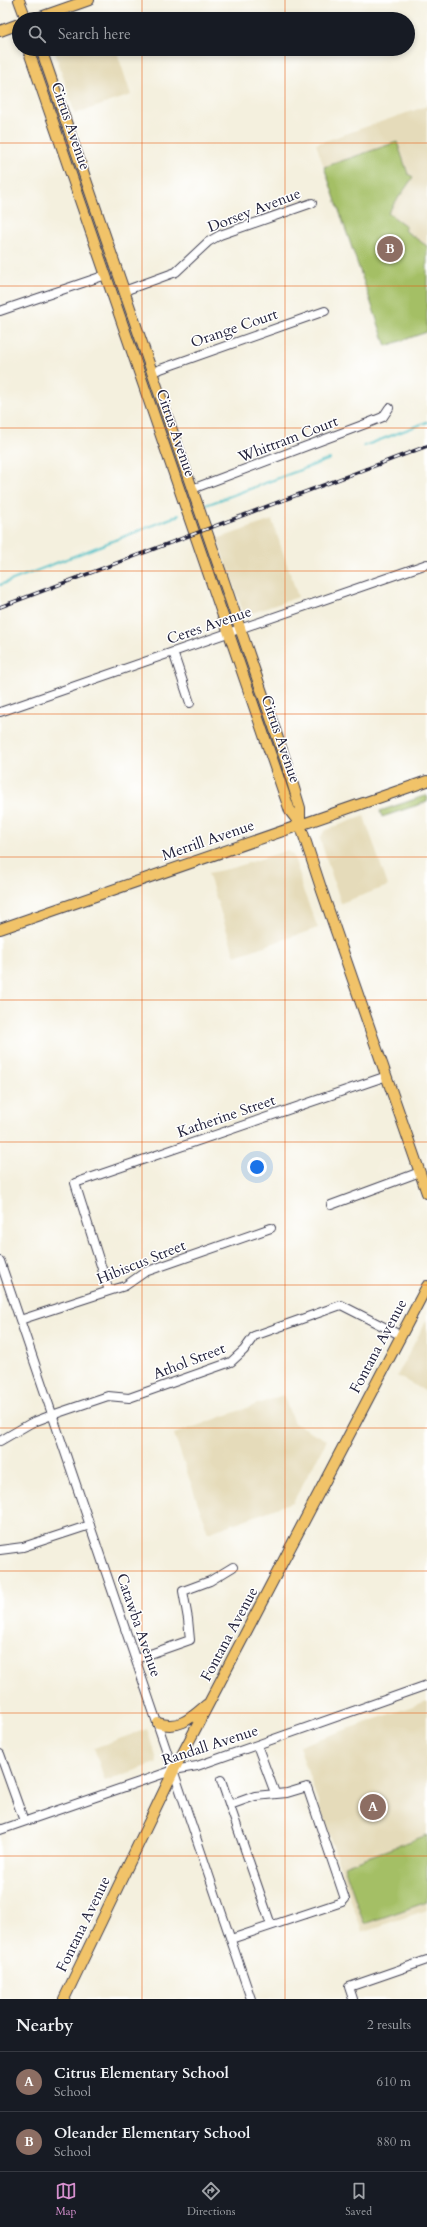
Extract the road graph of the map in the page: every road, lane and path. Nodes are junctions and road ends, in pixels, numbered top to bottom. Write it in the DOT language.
graph roads {
  1 [pos="19,0"];
  2 [pos="89,0"];
  3 [pos="23,12"];
  4 [pos="55,12"];
  5 [pos="12,27"];
  6 [pos="0,31"];
  7 [pos="30,56"];
  8 [pos="43,56"];
  9 [pos="312,203"];
  10 [pos="106,275"];
  11 [pos="124,291"];
  12 [pos="0,311"];
  13 [pos="326,311"];
  14 [pos="152,372"];
  15 [pos="389,408"];
  16 [pos="192,489"];
  17 [pos="427,564"];
  18 [pos="239,629"];
  19 [pos="228,633"];
  20 [pos="173,652"];
  21 [pos="190,703"];
  22 [pos="0,712"];
  23 [pos="427,781"];
  24 [pos="300,824"];
  25 [pos="0,929"];
  26 [pos="387,1076"];
  27 [pos="420,1172"];
  28 [pos="427,1193"];
  29 [pos="331,1205"];
  30 [pos="271,1228"];
  31 [pos="0,1261"];
  32 [pos="427,1286"];
  33 [pos="109,1291"];
  34 [pos="424,1296"];
  35 [pos="20,1320"];
  36 [pos="400,1335"];
  37 [pos="52,1415"];
  38 [pos="0,1441"];
  39 [pos="90,1525"];
  40 [pos="0,1550"];
  41 [pos="233,1567"];
  42 [pos="136,1659"];
  43 [pos="427,1685"];
  44 [pos="211,1701"];
  45 [pos="158,1723"];
  46 [pos="259,1744"];
  47 [pos="0,1754"];
  48 [pos="174,1770"];
  49 [pos="221,1780"];
  50 [pos="275,1793"];
  51 [pos="230,1805"];
  52 [pos="24,1821"];
  53 [pos="0,1830"];
  54 [pos="271,1926"];
  55 [pos="231,1939"];
  56 [pos="427,1960"];
  57 [pos="64,1999"];
  58 [pos="251,1999"];
  59 [pos="353,1999"];
  1 -- 3 [label="main road"];
  2 -- 4 [label="main road"];
  5 -- 6 [label="main road"];
  7 -- 10 [label="main road, Citrus Avenue"];
  8 -- 11 [label="main road, Citrus Avenue"];
  9 -- 11 [label="street, Dorsey Avenue"];
  10 -- 12 [label="street"];
  10 -- 19 [label="main road, Citrus Avenue"];
  11 -- 14 [label="main road, Citrus Avenue"];
  13 -- 14 [label="street, Orange Court"];
  14 -- 16 [label="main road, Citrus Avenue"];
  15 -- 16 [label="street, Whittram Court"];
  16 -- 18 [label="main road, Citrus Avenue"];
  17 -- 18 [label="street, Ceres Avenue"];
  18 -- 19 [label="street, Ceres Avenue"];
  18 -- 24 [label="main road, Citrus Avenue"];
  19 -- 20 [label="street, Ceres Avenue"];
  19 -- 24 [label="main road, Citrus Avenue"];
  20 -- 21 [label="street"];
  20 -- 22 [label="street, Ceres Avenue"];
  23 -- 24 [label="main road, Merrill Avenue"];
  24 -- 25 [label="main road, Merrill Avenue"];
  24 -- 26 [label="main road, Citrus Avenue"];
  26 -- 27 [label="main road, Citrus Avenue"];
  26 -- 33 [label="street, Katherine Street"];
  27 -- 28 [label="main road, Citrus Avenue"];
  27 -- 29 [label="street"];
  30 -- 33 [label="street, Hibiscus Street"];
  31 -- 35 [label="street, Catawba Avenue"];
  32 -- 34 [label="main road, Fontana Avenue"];
  33 -- 35 [label="street, Hibiscus Street"];
  34 -- 36 [label="main road, Fontana Avenue"];
  35 -- 37 [label="street, Catawba Avenue"];
  36 -- 37 [label="street, Athol Street"];
  36 -- 44 [label="main road, Fontana Avenue"];
  37 -- 38 [label="street, Athol Street"];
  37 -- 39 [label="street, Catawba Avenue"];
  39 -- 40 [label="street"];
  39 -- 42 [label="street, Catawba Avenue"];
  41 -- 42 [label="street"];
  42 -- 45 [label="street, Catawba Avenue"];
  43 -- 46 [label="street, Randall Avenue"];
  44 -- 45 [label="main road"];
  44 -- 48 [label="main road, Fontana Avenue"];
  45 -- 48 [label="street, Catawba Avenue"];
  46 -- 48 [label="street, Randall Avenue"];
  46 -- 50 [label="street"];
  47 -- 52 [label="street"];
  48 -- 52 [label="street, Randall Avenue"];
  48 -- 55 [label="street, Catawba Avenue"];
  48 -- 57 [label="main road, Fontana Avenue"];
  49 -- 51 [label="street"];
  50 -- 51 [label="street"];
  50 -- 54 [label="street"];
  51 -- 54 [label="street"];
  52 -- 53 [label="street, Randall Avenue"];
  54 -- 55 [label="street"];
  55 -- 58 [label="street, Catawba Avenue"];
  56 -- 59 [label="street"];
}
